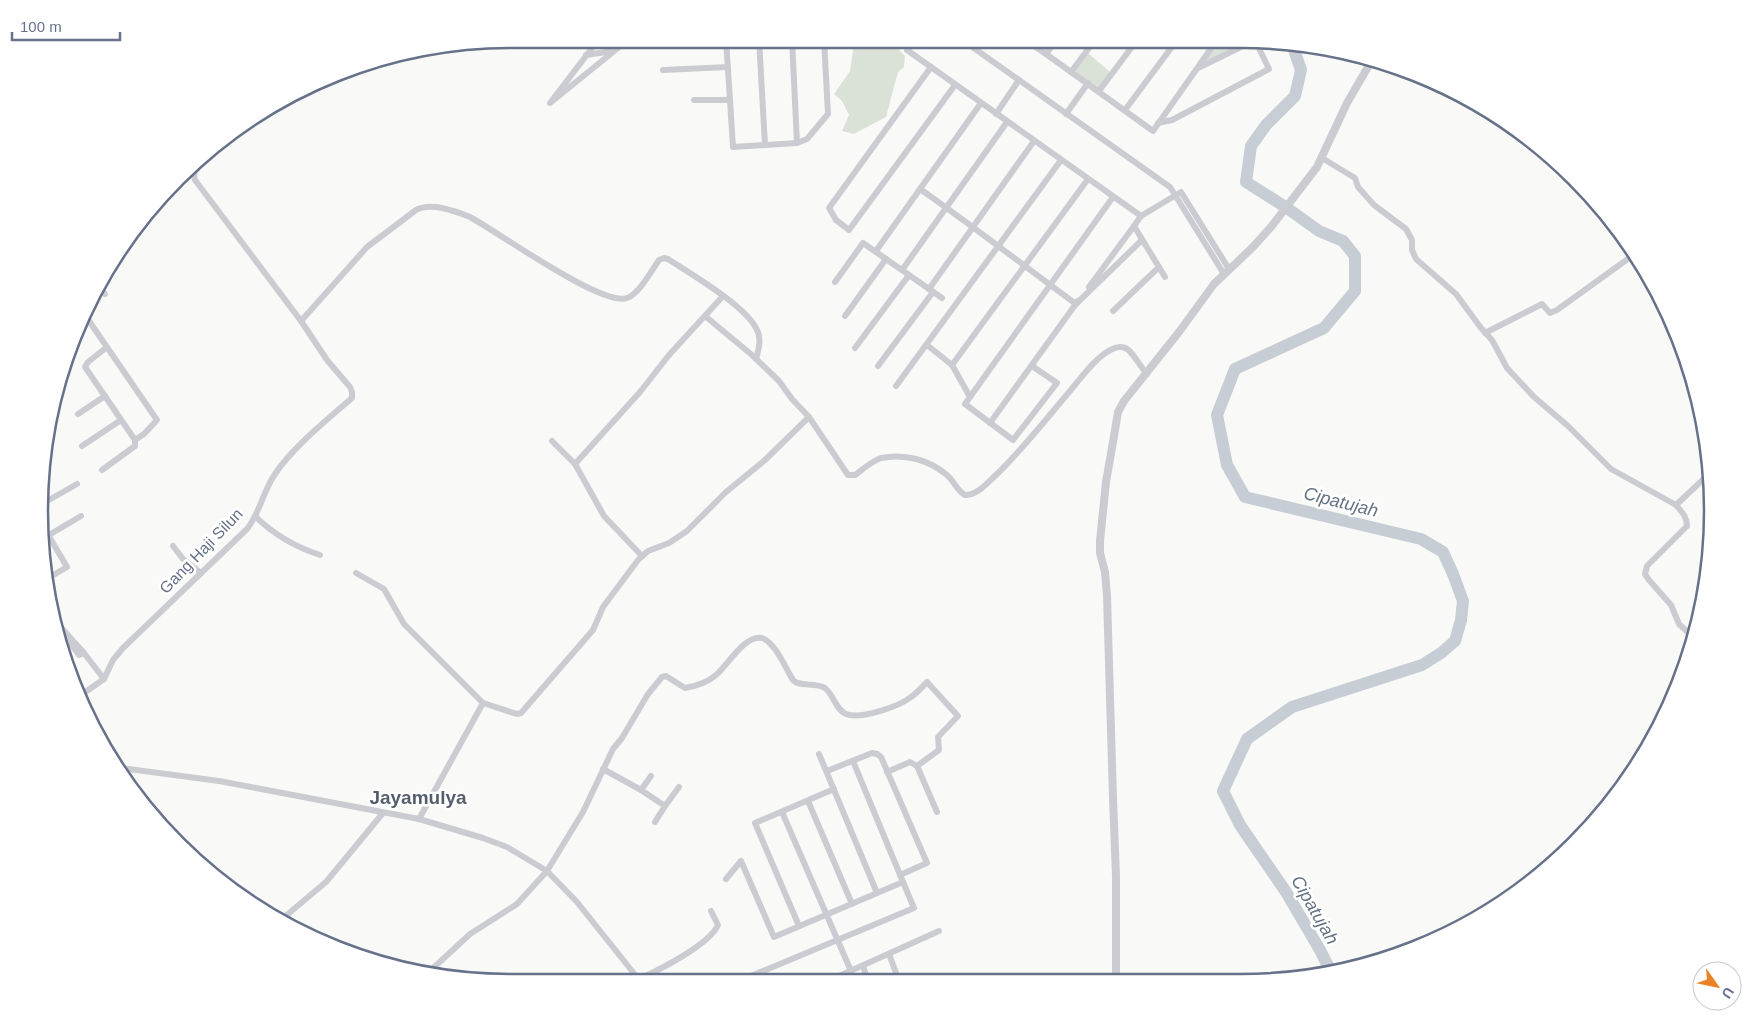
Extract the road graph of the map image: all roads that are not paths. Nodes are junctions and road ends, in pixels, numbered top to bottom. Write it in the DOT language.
graph roads {
  1 [pos="592,48"];
  2 [pos="618,48"];
  3 [pos="727,48"];
  4 [pos="760,48"];
  5 [pos="793,48"];
  6 [pos="824,48"];
  7 [pos="974,48"];
  8 [pos="1037,48"];
  9 [pos="1051,48"];
  10 [pos="1089,48"];
  11 [pos="1131,48"];
  12 [pos="1171,48"];
  13 [pos="1211,48"];
  14 [pos="1239,48"];
  15 [pos="1259,48"];
  16 [pos="907,50"];
  17 [pos="614,51"];
  18 [pos="1046,54"];
  19 [pos="586,55"];
  20 [pos="1369,65"];
  21 [pos="728,67"];
  22 [pos="931,67"];
  23 [pos="663,70"];
  24 [pos="1196,70"];
  25 [pos="1071,72"];
  26 [pos="1019,80"];
  27 [pos="1088,84"];
  28 [pos="955,85"];
  29 [pos="1099,91"];
  30 [pos="694,100"];
  31 [pos="730,100"];
  32 [pos="981,103"];
  33 [pos="1125,110"];
  34 [pos="996,114"];
  35 [pos="1066,114"];
  36 [pos="1007,122"];
  37 [pos="1158,123"];
  38 [pos="1034,141"];
  39 [pos="798,143"];
  40 [pos="765,145"];
  41 [pos="1322,158"];
  42 [pos="1061,160"];
  43 [pos="195,172"];
  44 [pos="1088,179"];
  45 [pos="920,189"];
  46 [pos="1113,196"];
  47 [pos="1175,196"];
  48 [pos="946,208"];
  49 [pos="1141,216"];
  50 [pos="1134,226"];
  51 [pos="973,227"];
  52 [pos="1142,240"];
  53 [pos="999,245"];
  54 [pos="876,252"];
  55 [pos="1629,258"];
  56 [pos="886,259"];
  57 [pos="1024,266"];
  58 [pos="1159,267"];
  59 [pos="902,270"];
  60 [pos="1227,272"];
  61 [pos="909,275"];
  62 [pos="1165,278"];
  63 [pos="835,282"];
  64 [pos="1050,284"];
  65 [pos="931,290"];
  66 [pos="103,292"];
  67 [pos="105,294"];
  68 [pos="723,296"];
  69 [pos="942,298"];
  70 [pos="1076,304"];
  71 [pos="1113,311"];
  72 [pos="704,316"];
  73 [pos="845,316"];
  74 [pos="89,320"];
  75 [pos="301,321"];
  76 [pos="1485,332"];
  77 [pos="926,345"];
  78 [pos="107,347"];
  79 [pos="856,348"];
  80 [pos="756,358"];
  81 [pos="952,364"];
  82 [pos="878,366"];
  83 [pos="1032,366"];
  84 [pos="1147,374"];
  85 [pos="896,386"];
  86 [pos="105,396"];
  87 [pos="970,397"];
  88 [pos="78,414"];
  89 [pos="809,417"];
  90 [pos="121,420"];
  91 [pos="990,423"];
  92 [pos="135,440"];
  93 [pos="552,441"];
  94 [pos="82,446"];
  95 [pos="575,464"];
  96 [pos="102,470"];
  97 [pos="1704,479"];
  98 [pos="77,484"];
  99 [pos="48,500"];
  100 [pos="1676,505"];
  101 [pos="81,516"];
  102 [pos="256,516"];
  103 [pos="49,535"];
  104 [pos="173,546"];
  105 [pos="320,555"];
  106 [pos="642,556"];
  107 [pos="201,573"];
  108 [pos="356,573"];
  109 [pos="52,576"];
  110 [pos="63,629"];
  111 [pos="1688,633"];
  112 [pos="104,679"];
  113 [pos="85,692"];
  114 [pos="483,703"];
  115 [pos="819,754"];
  116 [pos="853,761"];
  117 [pos="917,766"];
  118 [pos="127,769"];
  119 [pos="603,769"];
  120 [pos="827,772"];
  121 [pos="888,772"];
  122 [pos="650,776"];
  123 [pos="680,787"];
  124 [pos="834,789"];
  125 [pos="641,790"];
  126 [pos="808,800"];
  127 [pos="665,806"];
  128 [pos="383,812"];
  129 [pos="782,812"];
  130 [pos="937,812"];
  131 [pos="419,818"];
  132 [pos="655,822"];
  133 [pos="547,871"];
  134 [pos="900,875"];
  135 [pos="726,879"];
  136 [pos="903,882"];
  137 [pos="878,893"];
  138 [pos="852,904"];
  139 [pos="711,911"];
  140 [pos="287,915"];
  141 [pos="826,916"];
  142 [pos="799,926"];
  143 [pos="939,931"];
  144 [pos="837,940"];
  145 [pos="889,954"];
  146 [pos="862,966"];
  147 [pos="434,967"];
  148 [pos="851,971"];
  149 [pos="634,974"];
  150 [pos="650,974"];
  151 [pos="756,974"];
  152 [pos="844,974"];
  153 [pos="865,974"];
  154 [pos="896,974"];
  155 [pos="1116,974"];
  1 -- 19 [label="street"];
  2 -- 17 [label="street"];
  3 -- 21 [label="street"];
  4 -- 40 [label="street"];
  5 -- 39 [label="street"];
  6 -- 39 [label="street"];
  7 -- 26 [label="street"];
  8 -- 18 [label="street"];
  9 -- 18 [label="street"];
  10 -- 25 [label="street"];
  11 -- 29 [label="street"];
  12 -- 33 [label="street"];
  13 -- 24 [label="street"];
  14 -- 24 [label="street"];
  15 -- 37 [label="street"];
  16 -- 22 [label="street"];
  17 -- 19 [label="street"];
  17 -- 19 [label="street"];
  18 -- 25 [label="street"];
  20 -- 41 [label="street"];
  21 -- 23 [label="street"];
  21 -- 31 [label="street"];
  22 -- 28 [label="street"];
  22 -- 28 [label="street"];
  24 -- 37 [label="street"];
  25 -- 27 [label="street"];
  26 -- 34 [label="street"];
  26 -- 35 [label="street"];
  27 -- 29 [label="street"];
  27 -- 35 [label="street"];
  28 -- 32 [label="street"];
  29 -- 33 [label="street"];
  30 -- 31 [label="street"];
  31 -- 40 [label="street"];
  32 -- 34 [label="street"];
  32 -- 45 [label="street"];
  33 -- 37 [label="street"];
  34 -- 36 [label="street"];
  35 -- 47 [label="street"];
  36 -- 38 [label="street"];
  36 -- 48 [label="street"];
  38 -- 42 [label="street"];
  38 -- 51 [label="street"];
  39 -- 40 [label="street"];
  41 -- 60 [label="street"];
  41 -- 76 [label="street"];
  42 -- 44 [label="street"];
  42 -- 53 [label="street"];
  43 -- 75 [label="street"];
  44 -- 46 [label="street"];
  44 -- 57 [label="street"];
  45 -- 48 [label="street"];
  45 -- 54 [label="street"];
  46 -- 49 [label="street"];
  46 -- 64 [label="street"];
  47 -- 49 [label="street"];
  47 -- 60 [label="street"];
  48 -- 51 [label="street"];
  48 -- 59 [label="street"];
  49 -- 50 [label="street"];
  50 -- 52 [label="street"];
  50 -- 70 [label="street"];
  51 -- 53 [label="street"];
  51 -- 65 [label="street"];
  52 -- 58 [label="street"];
  52 -- 70 [label="street"];
  53 -- 57 [label="street"];
  53 -- 77 [label="street"];
  54 -- 56 [label="street"];
  54 -- 63 [label="street"];
  55 -- 76 [label="street"];
  56 -- 59 [label="street"];
  56 -- 73 [label="street"];
  57 -- 64 [label="street"];
  57 -- 81 [label="street"];
  58 -- 62 [label="street"];
  58 -- 71 [label="street"];
  59 -- 61 [label="street"];
  60 -- 84 [label="street"];
  61 -- 65 [label="street"];
  61 -- 79 [label="street"];
  64 -- 70 [label="street"];
  64 -- 87 [label="street"];
  65 -- 69 [label="street"];
  65 -- 82 [label="street"];
  66 -- 67 [label="street"];
  68 -- 72 [label="street"];
  68 -- 75 [label="street"];
  68 -- 80 [label="street"];
  70 -- 83 [label="street"];
  72 -- 80 [label="street"];
  72 -- 95 [label="street"];
  74 -- 78 [label="street"];
  75 -- 102 [label="street, Gang Haji Silun"];
  76 -- 100 [label="street"];
  77 -- 81 [label="street"];
  77 -- 85 [label="street"];
  78 -- 86 [label="street"];
  78 -- 92 [label="street"];
  80 -- 89 [label="street"];
  81 -- 87 [label="street"];
  83 -- 91 [label="street"];
  83 -- 91 [label="street"];
  84 -- 89 [label="street"];
  84 -- 155 [label="street"];
  86 -- 88 [label="street"];
  86 -- 90 [label="street"];
  87 -- 91 [label="street"];
  89 -- 106 [label="street"];
  90 -- 92 [label="street"];
  90 -- 94 [label="street"];
  92 -- 96 [label="street"];
  93 -- 95 [label="street"];
  95 -- 106 [label="street"];
  97 -- 100 [label="street"];
  98 -- 99 [label="street"];
  100 -- 111 [label="street"];
  101 -- 103 [label="street"];
  102 -- 105 [label="street"];
  102 -- 107 [label="street, Gang Haji Silun"];
  103 -- 109 [label="street"];
  104 -- 107 [label="street"];
  106 -- 114 [label="street"];
  107 -- 112 [label="street, Gang Haji Silun"];
  108 -- 114 [label="street"];
  110 -- 112 [label="street"];
  112 -- 113 [label="street, Gang Haji Silun"];
  114 -- 131 [label="street"];
  115 -- 120 [label="street"];
  116 -- 120 [label="street"];
  116 -- 121 [label="street"];
  116 -- 134 [label="street"];
  117 -- 119 [label="street"];
  117 -- 121 [label="street"];
  117 -- 130 [label="street"];
  118 -- 128 [label="street"];
  119 -- 125 [label="street"];
  119 -- 133 [label="street"];
  120 -- 124 [label="street"];
  121 -- 134 [label="street"];
  122 -- 125 [label="street"];
  123 -- 127 [label="street"];
  124 -- 126 [label="street"];
  124 -- 137 [label="street"];
  125 -- 127 [label="street"];
  126 -- 129 [label="street"];
  126 -- 138 [label="street"];
  127 -- 132 [label="street"];
  128 -- 131 [label="street"];
  128 -- 140 [label="street"];
  129 -- 141 [label="street"];
  129 -- 142 [label="street"];
  131 -- 133 [label="street"];
  133 -- 147 [label="street"];
  133 -- 149 [label="street"];
  134 -- 136 [label="street"];
  135 -- 142 [label="street"];
  136 -- 137 [label="street"];
  136 -- 144 [label="street"];
  137 -- 138 [label="street"];
  138 -- 141 [label="street"];
  139 -- 150 [label="street"];
  141 -- 142 [label="street"];
  141 -- 144 [label="street"];
  143 -- 145 [label="street"];
  144 -- 148 [label="street"];
  144 -- 151 [label="street"];
  145 -- 146 [label="street"];
  145 -- 154 [label="street"];
  146 -- 148 [label="street"];
  146 -- 153 [label="street"];
  148 -- 152 [label="street"];
}
